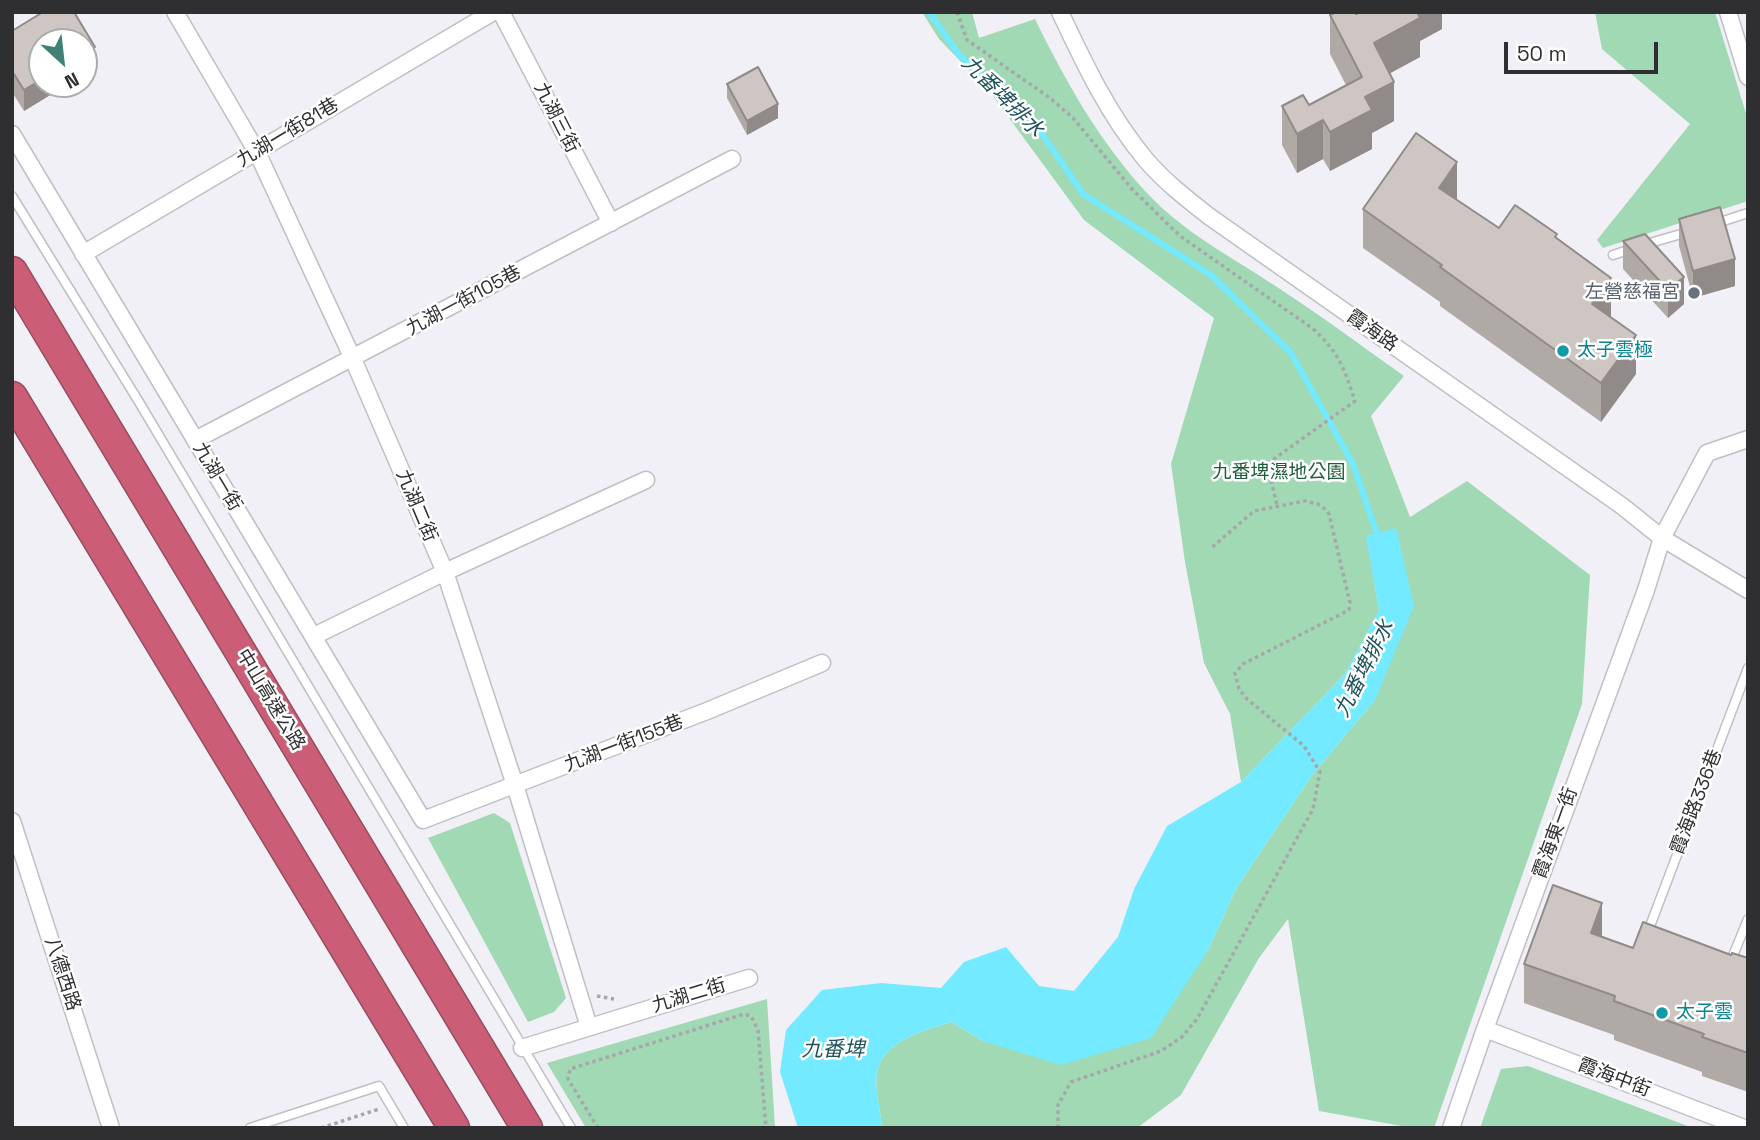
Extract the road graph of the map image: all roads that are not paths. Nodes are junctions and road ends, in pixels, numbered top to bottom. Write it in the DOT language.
graph roads {
  1 [pos="175,12"];
  2 [pos="493,12"];
  3 [pos="502,12"];
  4 [pos="1059,12"];
  5 [pos="1728,12"];
  6 [pos="1742,37"];
  7 [pos="1748,76"];
  8 [pos="12,134"];
  9 [pos="257,152"];
  10 [pos="732,159"];
  11 [pos="12,196"];
  12 [pos="1748,213"];
  13 [pos="611,223"];
  14 [pos="1709,225"];
  15 [pos="1696,229"];
  16 [pos="83,254"];
  17 [pos="1613,255"];
  18 [pos="12,272"];
  19 [pos="352,359"];
  20 [pos="12,397"];
  21 [pos="1748,439"];
  22 [pos="195,440"];
  23 [pos="646,480"];
  24 [pos="1662,538"];
  25 [pos="444,572"];
  26 [pos="1748,590"];
  27 [pos="314,636"];
  28 [pos="822,663"];
  29 [pos="1748,668"];
  30 [pos="515,785"];
  31 [pos="423,820"];
  32 [pos="12,821"];
  33 [pos="1748,919"];
  34 [pos="1647,935"];
  35 [pos="1729,965"];
  36 [pos="749,978"];
  37 [pos="589,1027"];
  38 [pos="1485,1029"];
  39 [pos="522,1048"];
  40 [pos="111,1128"];
  41 [pos="250,1128"];
  42 [pos="404,1128"];
  43 [pos="454,1128"];
  44 [pos="527,1128"];
  45 [pos="571,1128"];
  46 [pos="1451,1128"];
  47 [pos="1744,1128"];
  1 -- 9 [label="street, 九湖二街"];
  2 -- 9 [label="street, 九湖一街81巷"];
  3 -- 13 [label="street, 九湖三街"];
  4 -- 24 [label="street, 霞海路"];
  5 -- 6 [label="street"];
  6 -- 7 [label="street"];
  8 -- 16 [label="street, 九湖一街"];
  9 -- 16 [label="street, 九湖一街81巷"];
  9 -- 19 [label="street, 九湖二街"];
  10 -- 13 [label="street, 九湖一街105巷"];
  11 -- 39 [label="lane"];
  12 -- 14 [label="lane"];
  13 -- 19 [label="street, 九湖一街105巷"];
  15 -- 17 [label="lane"];
  16 -- 22 [label="street, 九湖一街"];
  18 -- 44 [label="highway, 中山高速公路"];
  19 -- 22 [label="street, 九湖一街105巷"];
  19 -- 25 [label="street, 九湖二街"];
  20 -- 43 [label="highway"];
  21 -- 24 [label="street, 霞海東一街"];
  22 -- 27 [label="street, 九湖一街"];
  23 -- 25 [label="street"];
  24 -- 26 [label="street, 霞海路"];
  24 -- 38 [label="street, 霞海東一街"];
  25 -- 27 [label="street"];
  25 -- 30 [label="street, 九湖二街"];
  27 -- 31 [label="street, 九湖一街"];
  28 -- 30 [label="street, 九湖一街155巷"];
  29 -- 34 [label="lane, 霞海路336巷"];
  30 -- 31 [label="street, 九湖一街155巷"];
  30 -- 37 [label="street, 九湖二街"];
  32 -- 40 [label="street, 八德西路"];
  33 -- 35 [label="lane"];
  36 -- 37 [label="street, 九湖二街"];
  37 -- 39 [label="street, 九湖二街"];
  38 -- 46 [label="street, 霞海東一街"];
  38 -- 47 [label="street, 霞海中街"];
  39 -- 45 [label="lane"];
  41 -- 42 [label="lane"];
}
